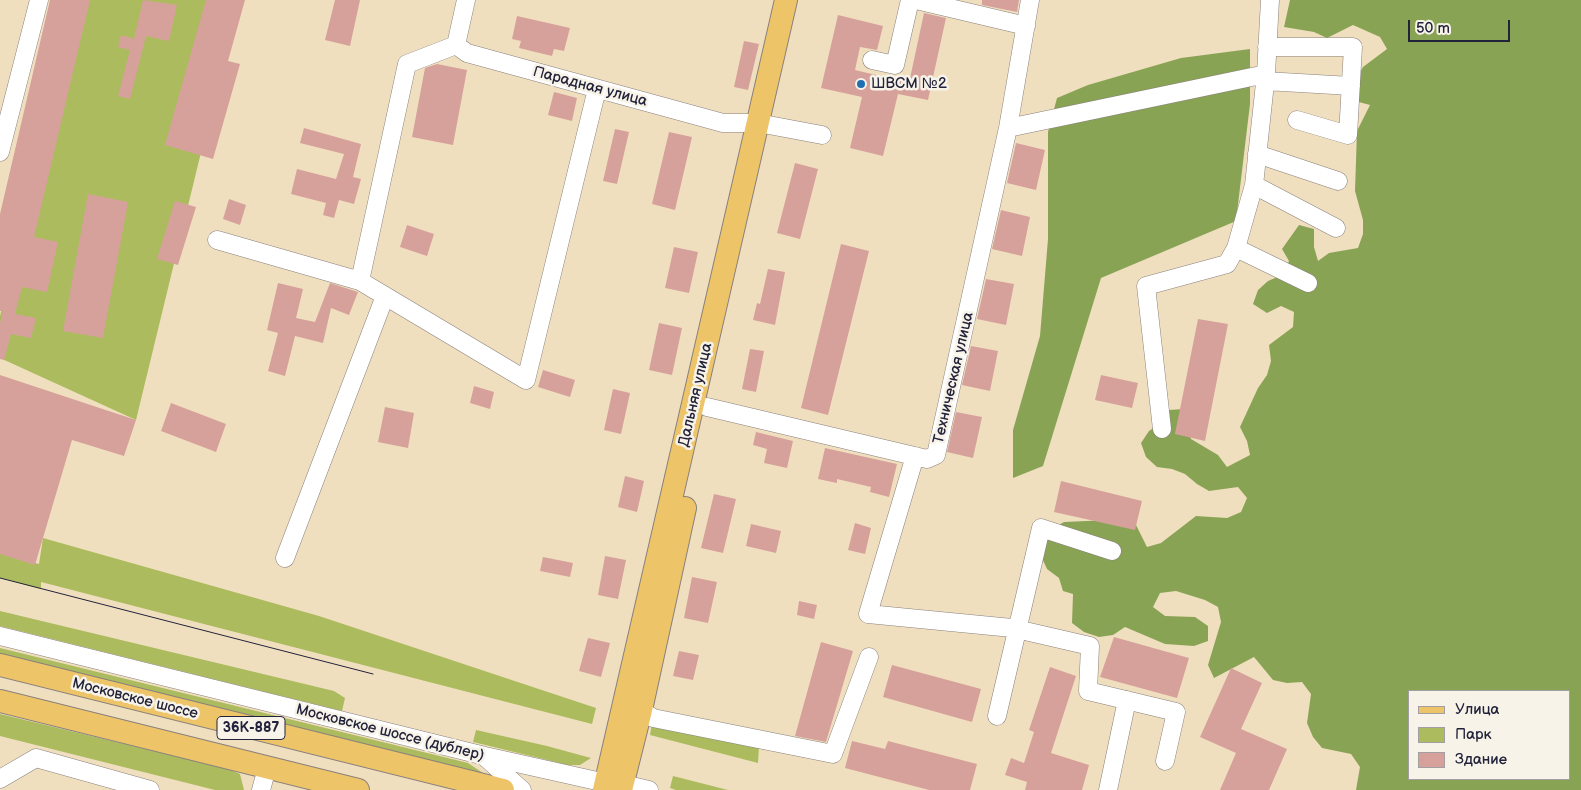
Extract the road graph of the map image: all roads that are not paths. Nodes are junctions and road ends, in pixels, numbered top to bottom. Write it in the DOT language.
graph roads {
  1 [pos="39,0"];
  2 [pos="466,0"];
  3 [pos="786,0"];
  4 [pos="800,0"];
  5 [pos="910,0"];
  6 [pos="916,0"];
  7 [pos="1030,0"];
  8 [pos="1270,0"];
  9 [pos="1026,26"];
  10 [pos="456,45"];
  11 [pos="1267,47"];
  12 [pos="872,60"];
  13 [pos="1266,77"];
  14 [pos="1350,86"];
  15 [pos="597,89"];
  16 [pos="1297,120"];
  17 [pos="764,124"];
  18 [pos="3,126"];
  19 [pos="1008,128"];
  20 [pos="822,135"];
  21 [pos="0,152"];
  22 [pos="1257,154"];
  23 [pos="1338,181"];
  24 [pos="1254,185"];
  25 [pos="1336,228"];
  26 [pos="217,240"];
  27 [pos="1236,248"];
  28 [pos="360,282"];
  29 [pos="1308,283"];
  30 [pos="385,296"];
  31 [pos="707,407"];
  32 [pos="1162,430"];
  33 [pos="915,456"];
  34 [pos="1112,551"];
  35 [pos="285,558"];
  36 [pos="1017,630"];
  37 [pos="0,636"];
  38 [pos="869,657"];
  39 [pos="0,665"];
  40 [pos="1127,700"];
  41 [pos="0,702"];
  42 [pos="641,710"];
  43 [pos="997,716"];
  44 [pos="485,756"];
  45 [pos="1165,761"];
  46 [pos="267,768"];
  47 [pos="3,775"];
  48 [pos="613,787"];
  49 [pos="150,790"];
  50 [pos="261,790"];
  51 [pos="358,790"];
  52 [pos="503,790"];
  53 [pos="522,790"];
  54 [pos="649,790"];
  55 [pos="1108,790"];
  1 -- 18 [label="street"];
  2 -- 10 [label="street"];
  3 -- 17 [label="main road, Дальняя улица"];
  4 -- 17 [label="main road, Дальняя улица"];
  5 -- 12 [label="street"];
  6 -- 9 [label="street"];
  7 -- 9 [label="street"];
  8 -- 11 [label="street"];
  9 -- 19 [label="street"];
  10 -- 15 [label="street, Парадная улица"];
  10 -- 28 [label="street"];
  11 -- 13 [label="street"];
  11 -- 14 [label="street"];
  13 -- 14 [label="street"];
  13 -- 19 [label="street"];
  13 -- 22 [label="street"];
  14 -- 16 [label="street"];
  15 -- 17 [label="street, Парадная улица"];
  15 -- 30 [label="street"];
  17 -- 20 [label="street, Парадная улица"];
  17 -- 31 [label="main road, Дальняя улица"];
  17 -- 48 [label="main road, Дальняя улица"];
  18 -- 21 [label="street"];
  19 -- 33 [label="street, Техническая улица"];
  22 -- 23 [label="street"];
  22 -- 24 [label="street"];
  24 -- 25 [label="street"];
  24 -- 27 [label="street"];
  26 -- 28 [label="street"];
  27 -- 29 [label="street"];
  27 -- 32 [label="street"];
  28 -- 30 [label="street"];
  30 -- 35 [label="street"];
  31 -- 33 [label="street, Техническая улица"];
  31 -- 42 [label="main road, Дальняя улица"];
  33 -- 36 [label="street"];
  34 -- 36 [label="street"];
  36 -- 40 [label="street"];
  36 -- 43 [label="street"];
  37 -- 44 [label="street, Московское шоссе (дублер)"];
  38 -- 42 [label="street"];
  39 -- 52 [label="main road, Московское шоссе / 36К-887"];
  40 -- 45 [label="street"];
  40 -- 55 [label="street"];
  41 -- 46 [label="main road, 36К-887"];
  42 -- 48 [label="main road, Дальняя улица"];
  44 -- 48 [label="street, Московское шоссе (дублер)"];
  44 -- 53 [label="street"];
  46 -- 50 [label="street"];
  46 -- 51 [label="main road, 36К-887"];
  47 -- 49 [label="street"];
  48 -- 54 [label="street, Московское шоссе (дублер)"];
}
